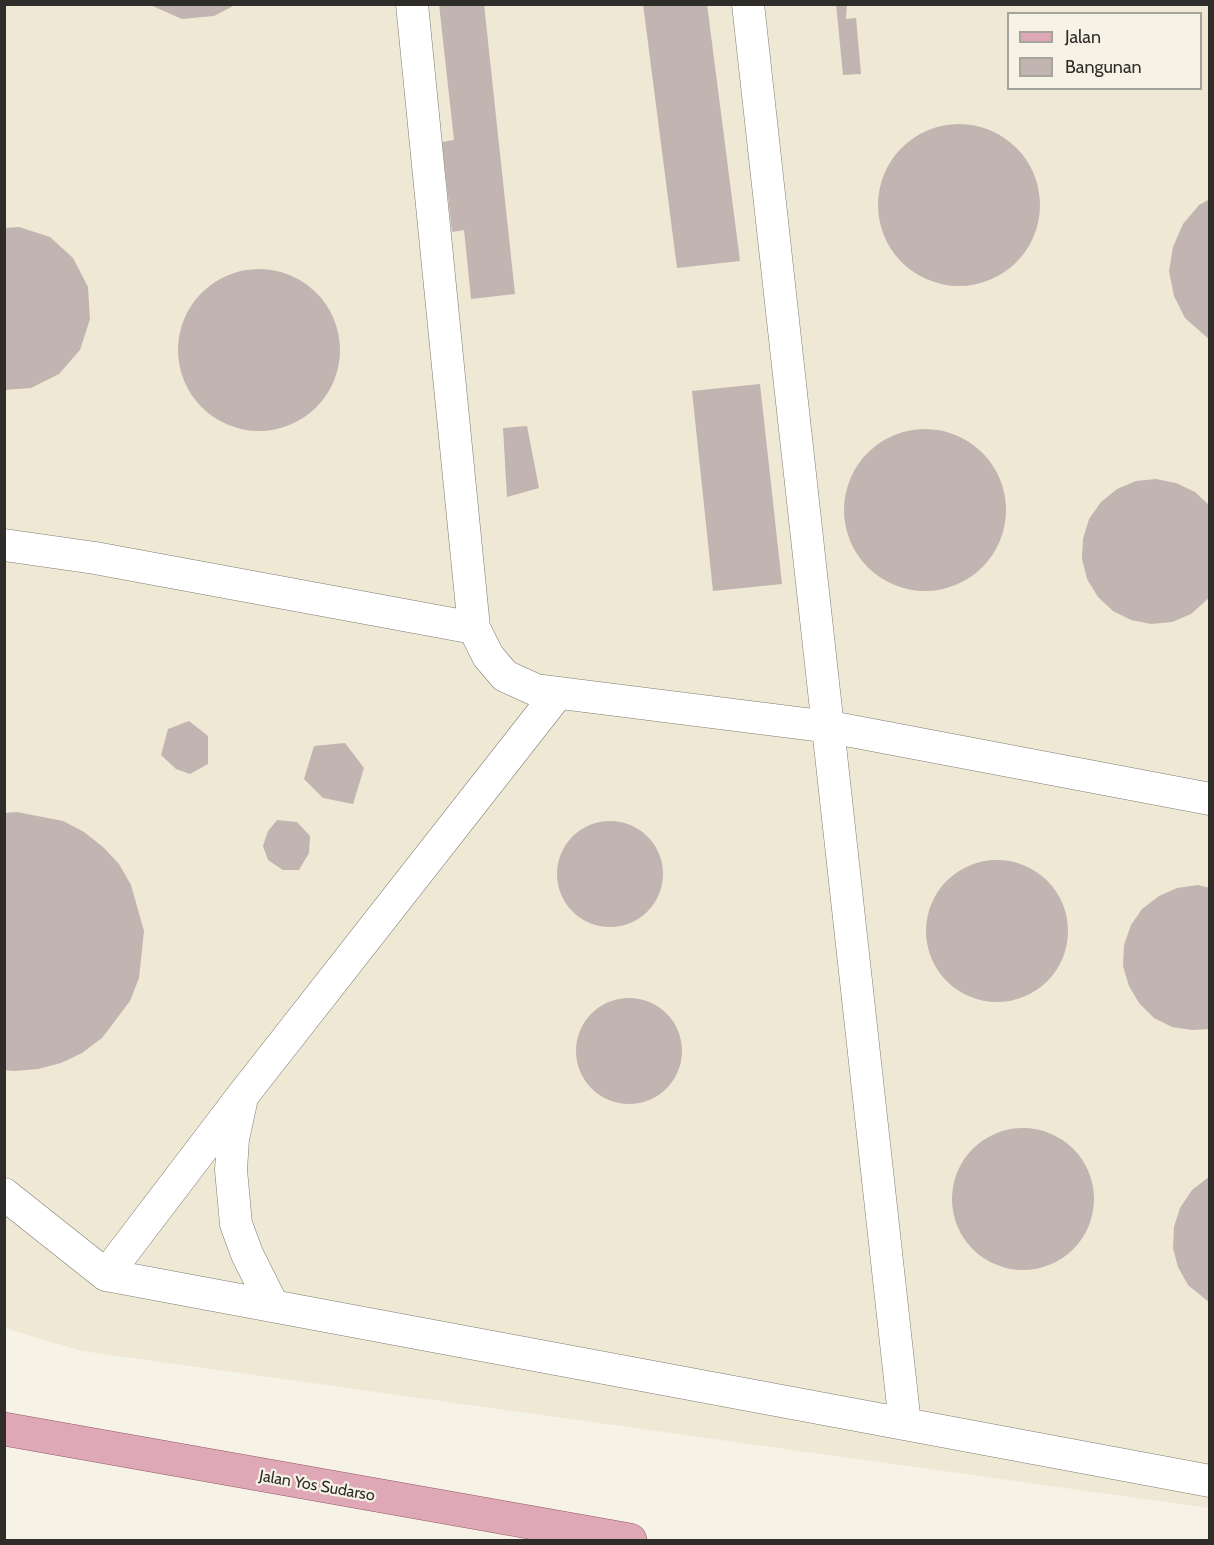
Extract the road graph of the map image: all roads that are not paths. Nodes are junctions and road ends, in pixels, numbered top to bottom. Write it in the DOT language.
graph roads {
  1 [pos="412,4"];
  2 [pos="748,4"];
  3 [pos="4,545"];
  4 [pos="474,628"];
  5 [pos="558,693"];
  6 [pos="830,728"];
  7 [pos="1209,799"];
  8 [pos="243,1095"];
  9 [pos="4,1194"];
  10 [pos="106,1275"];
  11 [pos="273,1306"];
  12 [pos="905,1424"];
  13 [pos="4,1429"];
  14 [pos="1209,1481"];
  15 [pos="630,1540"];
  1 -- 4 [label="lane"];
  2 -- 6 [label="lane"];
  3 -- 4 [label="lane"];
  4 -- 5 [label="lane"];
  5 -- 6 [label="lane"];
  5 -- 8 [label="lane"];
  6 -- 7 [label="lane"];
  6 -- 12 [label="lane"];
  8 -- 10 [label="lane"];
  8 -- 11 [label="lane"];
  9 -- 10 [label="lane"];
  10 -- 11 [label="lane"];
  11 -- 12 [label="lane"];
  12 -- 14 [label="lane"];
  13 -- 15 [label="main road, Jalan Yos Sudarso"];
}
